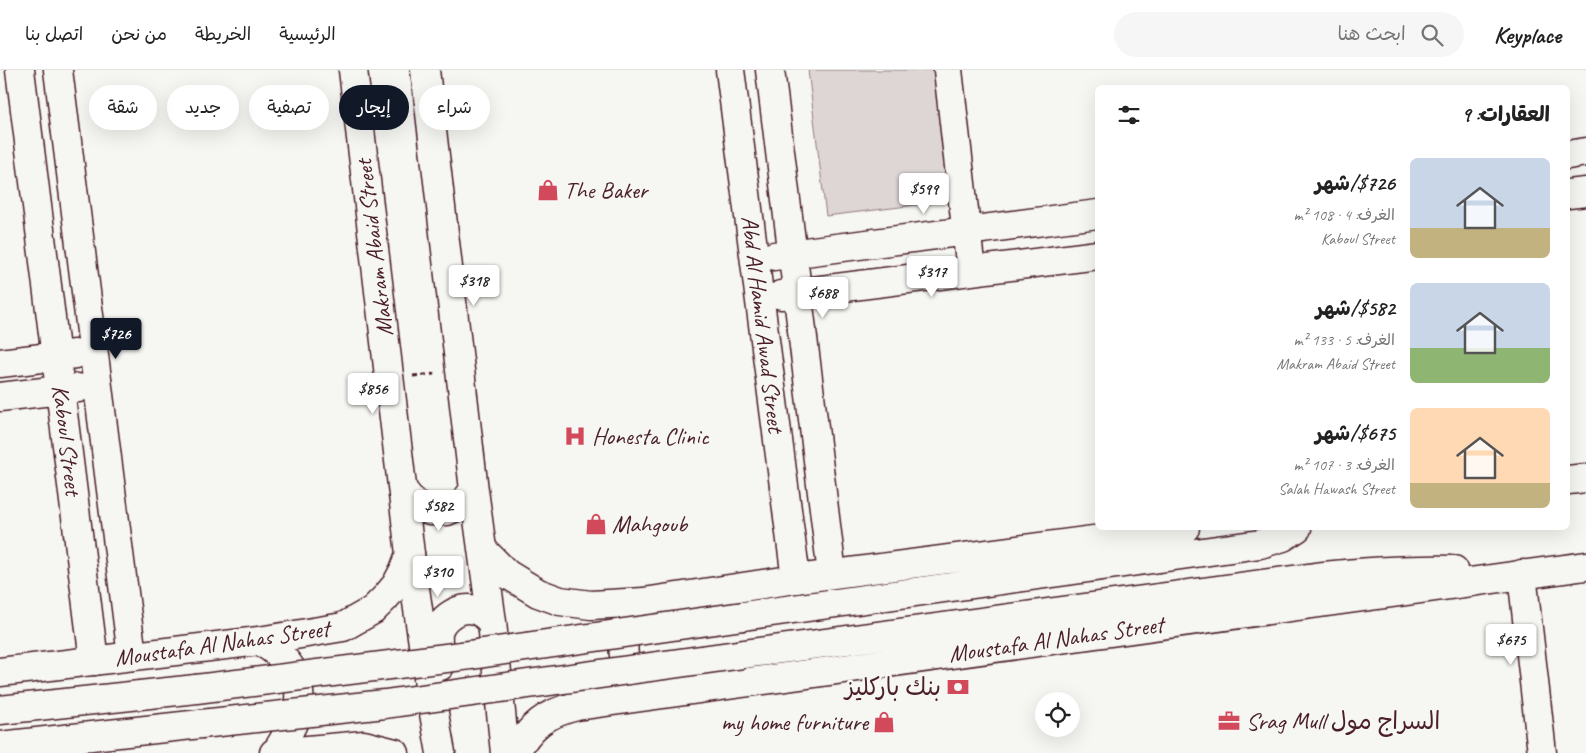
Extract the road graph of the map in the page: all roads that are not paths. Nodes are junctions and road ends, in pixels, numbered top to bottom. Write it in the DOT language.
graph roads {
  1 [pos="20,70"];
  2 [pos="58,70"];
  3 [pos="353,70"];
  4 [pos="425,70"];
  5 [pos="730,70"];
  6 [pos="770,70"];
  7 [pos="948,70"];
  8 [pos="12,99"];
  9 [pos="1586,152"];
  10 [pos="1570,155"];
  11 [pos="1586,192"];
  12 [pos="1570,194"];
  13 [pos="1095,214"];
  14 [pos="967,230"];
  15 [pos="793,254"];
  16 [pos="1095,255"];
  17 [pos="754,258"];
  18 [pos="971,271"];
  19 [pos="798,293"];
  20 [pos="760,299"];
  21 [pos="94,351"];
  22 [pos="56,356"];
  23 [pos="0,363"];
  24 [pos="98,385"];
  25 [pos="60,390"];
  26 [pos="0,398"];
  27 [pos="1586,478"];
  28 [pos="1570,480"];
  29 [pos="403,490"];
  30 [pos="474,490"];
  31 [pos="1170,530"];
  32 [pos="1295,530"];
  33 [pos="482,550"];
  34 [pos="410,554"];
  35 [pos="1586,566"];
  36 [pos="832,574"];
  37 [pos="1522,574"];
  38 [pos="796,579"];
  39 [pos="644,602"];
  40 [pos="492,622"];
  41 [pos="259,642"];
  42 [pos="132,656"];
  43 [pos="94,660"];
  44 [pos="0,672"];
  45 [pos="429,686"];
  46 [pos="648,696"];
  47 [pos="0,710"];
  48 [pos="0,746"];
  49 [pos="275,753"];
  50 [pos="395,753"];
  51 [pos="441,753"];
  52 [pos="504,753"];
  53 [pos="515,753"];
  54 [pos="1542,753"];
  1 -- 8 [label="main road, Kaboul Street"];
  2 -- 21 [label="main road, Kaboul Street"];
  3 -- 29 [label="main road, Makram Abaid Street"];
  4 -- 30 [label="main road"];
  5 -- 17 [label="main road, Abd Al Hamid Awad Street"];
  6 -- 15 [label="main road, Abd Al Hamid Awad Street"];
  7 -- 14 [label="main road"];
  8 -- 22 [label="main road, Kaboul Street"];
  9 -- 10 [label="main road"];
  11 -- 12 [label="main road"];
  13 -- 14 [label="main road"];
  14 -- 15 [label="main road"];
  14 -- 18 [label="main road"];
  15 -- 17 [label="main road"];
  15 -- 19 [label="main road, Abd Al Hamid Awad Street"];
  16 -- 18 [label="main road"];
  17 -- 20 [label="main road, Abd Al Hamid Awad Street"];
  18 -- 19 [label="main road"];
  19 -- 20 [label="main road"];
  19 -- 36 [label="main road, Abd Al Hamid Awad Street"];
  20 -- 38 [label="main road, Abd Al Hamid Awad Street"];
  21 -- 22 [label="main road"];
  21 -- 24 [label="main road, Kaboul Street"];
  22 -- 23 [label="main road"];
  22 -- 25 [label="main road, Kaboul Street"];
  24 -- 25 [label="main road"];
  24 -- 42 [label="main road, Kaboul Street"];
  25 -- 26 [label="main road"];
  25 -- 43 [label="main road, Kaboul Street"];
  27 -- 28 [label="main road"];
  29 -- 30 [label="main road"];
  29 -- 34 [label="main road, Makram Abaid Street"];
  30 -- 33 [label="main road"];
  31 -- 36 [label="main road"];
  32 -- 47 [label="main road, bridge"];
  33 -- 39 [label="main road"];
  33 -- 40 [label="main road"];
  34 -- 41 [label="main road, Moustafa Al Nahas Street"];
  34 -- 45 [label="main road, Makram Abaid Street"];
  35 -- 37 [label="main road, Moustafa Al Nahas Street"];
  36 -- 38 [label="main road"];
  37 -- 46 [label="main road, Moustafa Al Nahas Street"];
  37 -- 48 [label="main road, bridge"];
  37 -- 54 [label="main road"];
  38 -- 39 [label="main road"];
  39 -- 46 [label="main road"];
  40 -- 45 [label="main road"];
  40 -- 52 [label="main road"];
  41 -- 42 [label="main road, Moustafa Al Nahas Street"];
  41 -- 49 [label="main road"];
  42 -- 43 [label="main road, Moustafa Al Nahas Street"];
  43 -- 44 [label="main road, Moustafa Al Nahas Street"];
  45 -- 51 [label="main road, Makram Abaid Street"];
  46 -- 53 [label="main road, Moustafa Al Nahas Street"];
  49 -- 50 [label="main road"];
}
